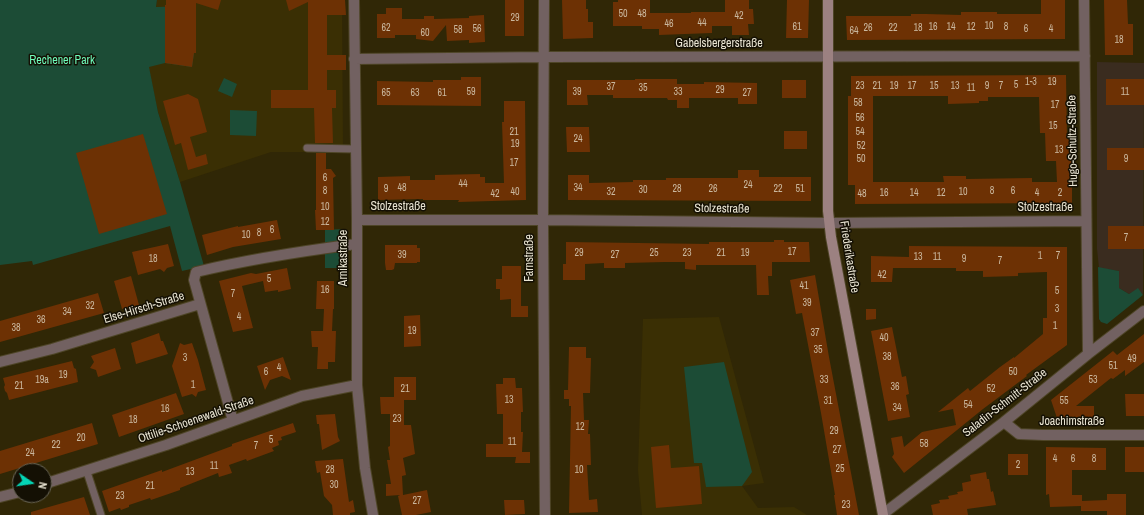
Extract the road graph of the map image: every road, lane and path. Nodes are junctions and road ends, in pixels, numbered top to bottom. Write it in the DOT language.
graph roads {
  1 [pos="354,0"];
  2 [pos="544,0"];
  3 [pos="828,0"];
  4 [pos="1084,0"];
  5 [pos="1085,56"];
  6 [pos="544,57"];
  7 [pos="828,57"];
  8 [pos="354,59"];
  9 [pos="307,148"];
  10 [pos="356,149"];
  11 [pos="357,220"];
  12 [pos="543,220"];
  13 [pos="1086,221"];
  14 [pos="830,223"];
  15 [pos="356,244"];
  16 [pos="200,304"];
  17 [pos="1144,312"];
  18 [pos="1088,354"];
  19 [pos="0,362"];
  20 [pos="357,385"];
  21 [pos="233,421"];
  22 [pos="1004,422"];
  23 [pos="1144,435"];
  24 [pos="87,472"];
  25 [pos="52,482"];
  26 [pos="12,494"];
  27 [pos="0,497"];
  28 [pos="101,515"];
  29 [pos="373,515"];
  30 [pos="545,515"];
  31 [pos="883,515"];
  1 -- 8 [label="street, Arnikastraße"];
  2 -- 6 [label="street, Farnstraße"];
  3 -- 7 [label="street, Friederikastraße"];
  4 -- 5 [label="street, Hugo-Schultz-Straße"];
  5 -- 7 [label="street, Gabelsbergerstraße"];
  5 -- 13 [label="street, Hugo-Schultz-Straße"];
  6 -- 7 [label="street, Gabelsbergerstraße"];
  6 -- 8 [label="street, Gabelsbergerstraße"];
  6 -- 12 [label="street, Farnstraße"];
  7 -- 14 [label="street, Friederikastraße"];
  8 -- 10 [label="street, Arnikastraße"];
  9 -- 10 [label="lane"];
  10 -- 11 [label="street, Arnikastraße"];
  11 -- 12 [label="street, Stolzestraße"];
  11 -- 15 [label="street, Arnikastraße"];
  12 -- 14 [label="street, Stolzestraße"];
  12 -- 30 [label="street, Farnstraße"];
  13 -- 14 [label="street, Stolzestraße"];
  13 -- 18 [label="street, Hugo-Schultz-Straße"];
  14 -- 31 [label="street, Friederikastraße"];
  15 -- 16 [label="street, Else-Hirsch-Straße"];
  15 -- 20 [label="street, Arnikastraße"];
  16 -- 19 [label="street, Else-Hirsch-Straße"];
  16 -- 21 [label="street"];
  17 -- 18 [label="street, Saladin-Schmitt-Straße"];
  18 -- 22 [label="street, Saladin-Schmitt-Straße"];
  20 -- 21 [label="street, Ottilie-Schoenewald-Straße"];
  20 -- 29 [label="street, Arnikastraße"];
  21 -- 24 [label="street, Ottilie-Schoenewald-Straße"];
  22 -- 23 [label="street, Joachimstraße"];
  22 -- 31 [label="street, Saladin-Schmitt-Straße"];
  24 -- 25 [label="street, Ottilie-Schoenewald-Straße"];
  24 -- 28 [label="lane"];
  26 -- 27 [label="street"];
}
